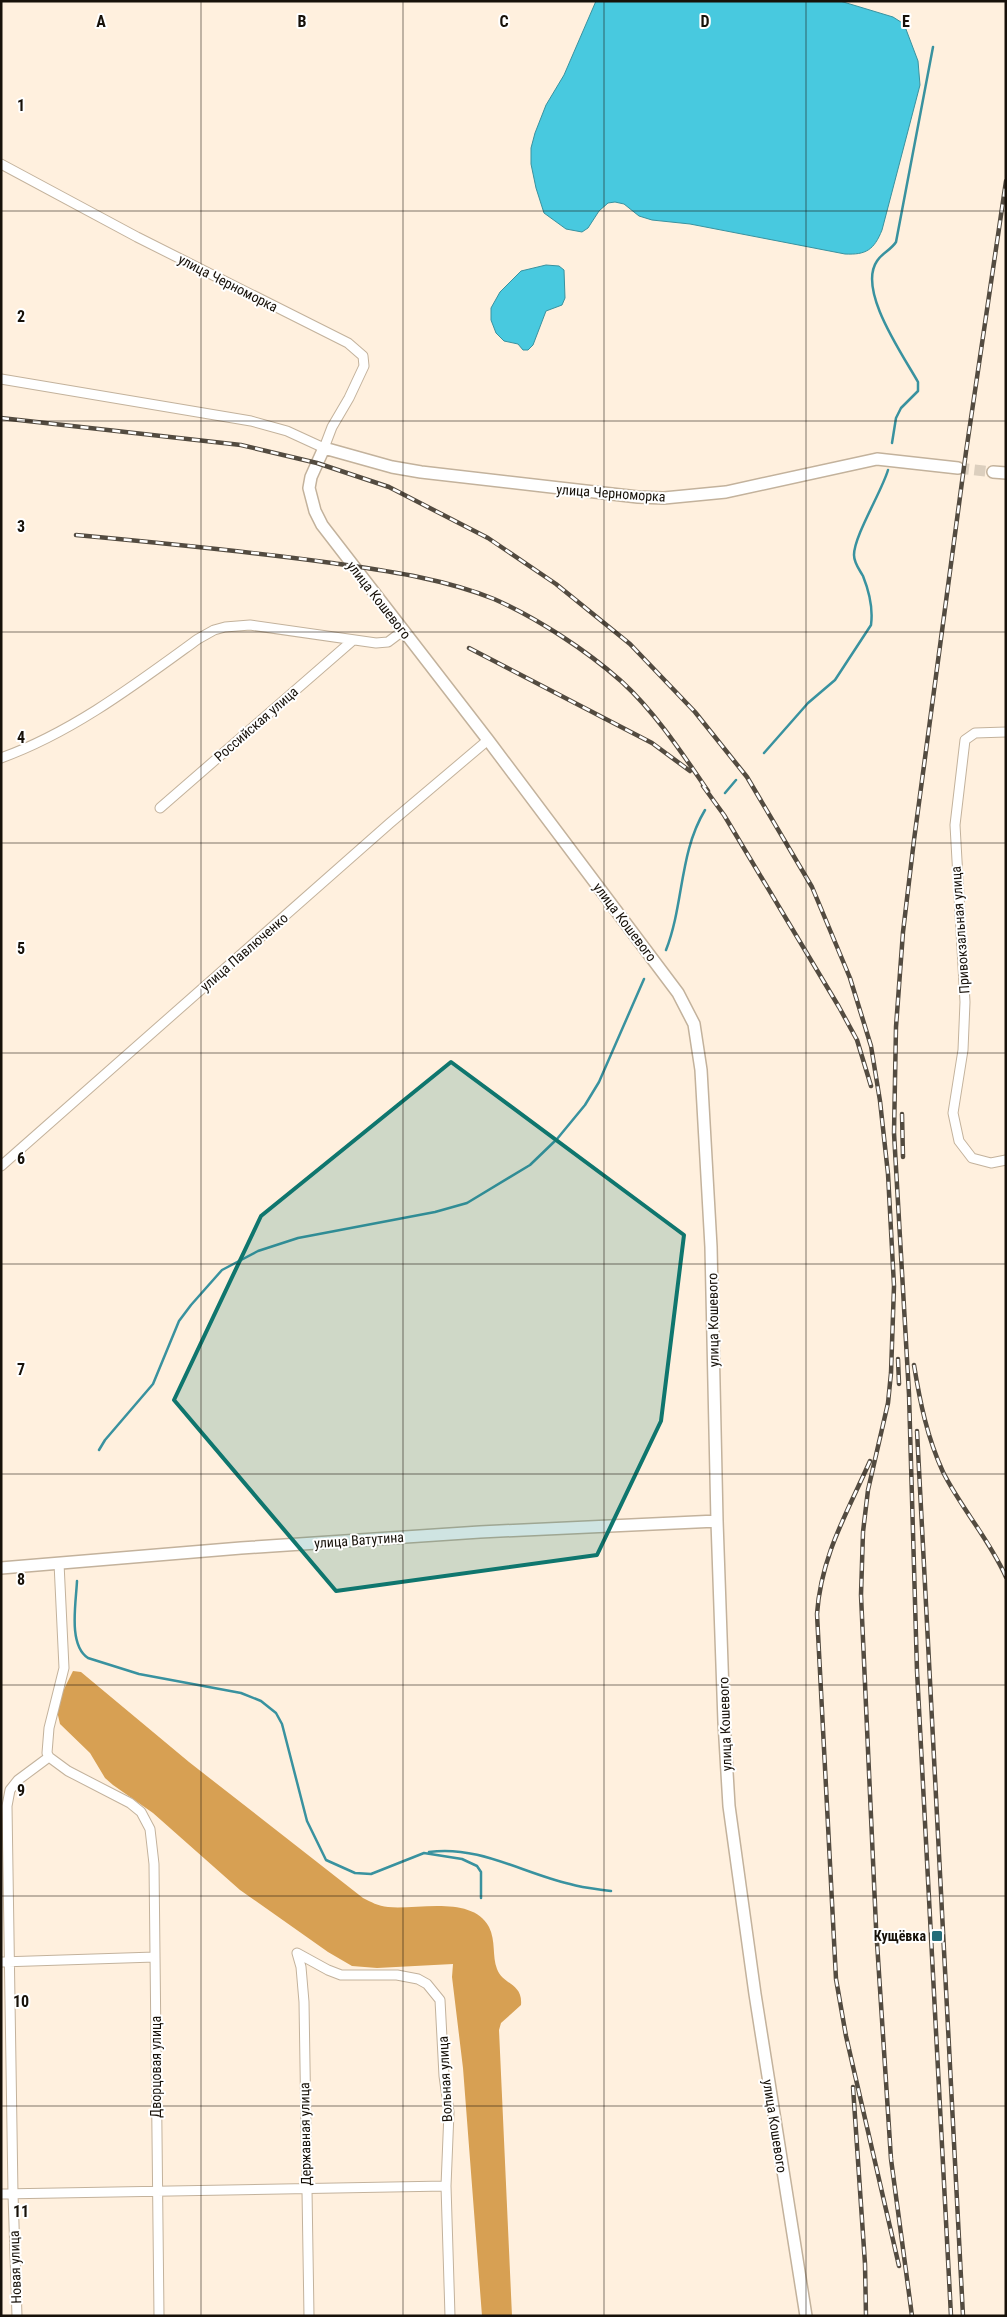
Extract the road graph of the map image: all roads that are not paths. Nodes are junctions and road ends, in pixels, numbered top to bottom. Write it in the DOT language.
graph roads {
  1 [pos="1,164"];
  2 [pos="1,379"];
  3 [pos="324,448"];
  4 [pos="958,468"];
  5 [pos="993,472"];
  6 [pos="1006,473"];
  7 [pos="404,630"];
  8 [pos="352,641"];
  9 [pos="1006,732"];
  10 [pos="488,740"];
  11 [pos="1,758"];
  12 [pos="160,808"];
  13 [pos="1006,1160"];
  14 [pos="1,1166"];
  15 [pos="717,1521"];
  16 [pos="59,1563"];
  17 [pos="1,1568"];
  18 [pos="49,1757"];
  19 [pos="297,1952"];
  20 [pos="155,1957"];
  21 [pos="5,1962"];
  22 [pos="446,2186"];
  23 [pos="305,2189"];
  24 [pos="157,2191"];
  25 [pos="1,2194"];
  26 [pos="13,2194"];
  27 [pos="17,2316"];
  28 [pos="159,2316"];
  29 [pos="309,2316"];
  30 [pos="450,2316"];
  31 [pos="806,2316"];
  1 -- 3 [label="street, улица Черноморка"];
  2 -- 3 [label="street, улица Черноморка"];
  3 -- 4 [label="street, улица Черноморка"];
  3 -- 7 [label="street, улица Кошевого"];
  5 -- 6 [label="street"];
  7 -- 8 [label="street"];
  7 -- 10 [label="street, улица Кошевого"];
  8 -- 11 [label="street"];
  8 -- 12 [label="street, Российская улица"];
  9 -- 13 [label="street, Привокзальная улица"];
  10 -- 14 [label="street, улица Павлюченко"];
  10 -- 15 [label="street, улица Кошевого"];
  15 -- 16 [label="street, улица Ватутина"];
  15 -- 31 [label="street, улица Кошевого"];
  16 -- 17 [label="street, улица Ватутина"];
  16 -- 18 [label="street"];
  18 -- 20 [label="street, Дворцовая улица"];
  18 -- 21 [label="street, Новая улица"];
  19 -- 22 [label="street, Вольная улица"];
  19 -- 23 [label="street, Державная улица"];
  20 -- 21 [label="street"];
  20 -- 24 [label="street, Дворцовая улица"];
  21 -- 26 [label="street, Новая улица"];
  22 -- 23 [label="street"];
  22 -- 30 [label="street, Вольная улица"];
  23 -- 24 [label="street"];
  23 -- 29 [label="street, Державная улица"];
  24 -- 26 [label="street"];
  24 -- 28 [label="street, Дворцовая улица"];
  25 -- 26 [label="street"];
  26 -- 27 [label="street, Новая улица"];
}
